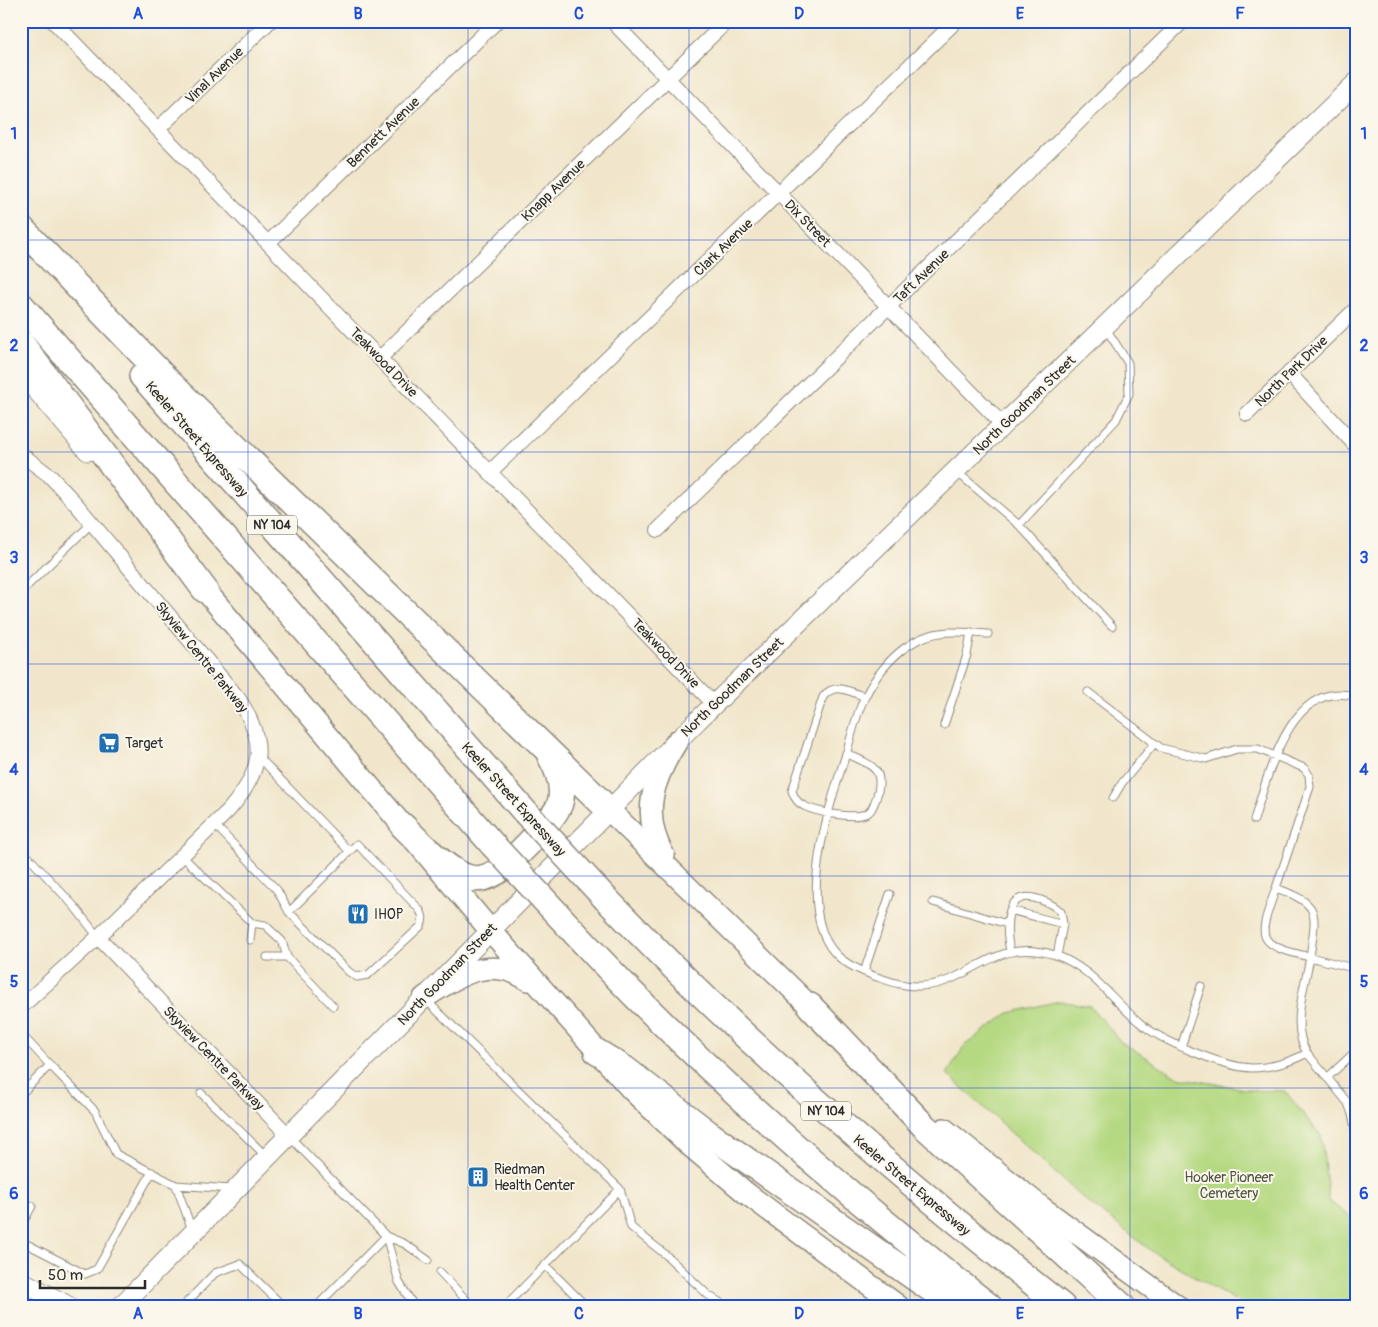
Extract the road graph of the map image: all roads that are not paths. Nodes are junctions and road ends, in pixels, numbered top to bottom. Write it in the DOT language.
graph roads {
  1 [pos="270,21"];
  2 [pos="497,21"];
  3 [pos="612,21"];
  4 [pos="727,21"];
  5 [pos="956,21"];
  6 [pos="1183,21"];
  7 [pos="54,22"];
  8 [pos="668,79"];
  9 [pos="1357,82"];
  10 [pos="158,130"];
  11 [pos="778,193"];
  12 [pos="21,228"];
  13 [pos="21,237"];
  14 [pos="268,243"];
  15 [pos="21,305"];
  16 [pos="889,307"];
  17 [pos="1357,308"];
  18 [pos="1104,327"];
  19 [pos="21,343"];
  20 [pos="380,358"];
  21 [pos="1289,373"];
  22 [pos="25,378"];
  23 [pos="1247,414"];
  24 [pos="1003,425"];
  25 [pos="1357,447"];
  26 [pos="21,454"];
  27 [pos="956,471"];
  28 [pos="490,472"];
  29 [pos="92,523"];
  30 [pos="1019,525"];
  31 [pos="658,530"];
  32 [pos="204,590"];
  33 [pos="21,592"];
  34 [pos="1112,626"];
  35 [pos="971,632"];
  36 [pos="988,634"];
  37 [pos="1088,692"];
  38 [pos="865,697"];
  39 [pos="1357,697"];
  40 [pos="714,704"];
  41 [pos="944,725"];
  42 [pos="540,741"];
  43 [pos="677,741"];
  44 [pos="1154,744"];
  45 [pos="846,753"];
  46 [pos="258,756"];
  47 [pos="1276,756"];
  48 [pos="1113,798"];
  49 [pos="608,809"];
  50 [pos="828,812"];
  51 [pos="1254,820"];
  52 [pos="215,825"];
  53 [pos="403,826"];
  54 [pos="21,848"];
  55 [pos="349,851"];
  56 [pos="182,856"];
  57 [pos="678,877"];
  58 [pos="1276,888"];
  59 [pos="890,894"];
  60 [pos="934,902"];
  61 [pos="1010,910"];
  62 [pos="289,912"];
  63 [pos="252,924"];
  64 [pos="1007,924"];
  65 [pos="1063,924"];
  66 [pos="490,930"];
  67 [pos="98,937"];
  68 [pos="250,940"];
  69 [pos="1010,952"];
  70 [pos="1057,956"];
  71 [pos="287,957"];
  72 [pos="1310,957"];
  73 [pos="267,958"];
  74 [pos="1357,969"];
  75 [pos="864,972"];
  76 [pos="1201,986"];
  77 [pos="543,991"];
  78 [pos="424,998"];
  79 [pos="333,1006"];
  80 [pos="810,1006"];
  81 [pos="21,1007"];
  82 [pos="21,1034"];
  83 [pos="1181,1047"];
  84 [pos="1357,1050"];
  85 [pos="597,1052"];
  86 [pos="1307,1054"];
  87 [pos="50,1065"];
  88 [pos="1327,1078"];
  89 [pos="201,1093"];
  90 [pos="21,1094"];
  91 [pos="288,1136"];
  92 [pos="1357,1138"];
  93 [pos="267,1157"];
  94 [pos="152,1172"];
  95 [pos="176,1186"];
  96 [pos="620,1189"];
  97 [pos="235,1190"];
  98 [pos="21,1201"];
  99 [pos="21,1226"];
  100 [pos="193,1233"];
  101 [pos="386,1236"];
  102 [pos="21,1241"];
  103 [pos="428,1260"];
  104 [pos="546,1266"];
  105 [pos="440,1272"];
  106 [pos="21,1282"];
  107 [pos="68,1306"];
  108 [pos="121,1306"];
  109 [pos="187,1306"];
  110 [pos="283,1306"];
  111 [pos="317,1306"];
  112 [pos="414,1306"];
  113 [pos="472,1306"];
  114 [pos="506,1306"];
  115 [pos="586,1306"];
  116 [pos="726,1306"];
  117 [pos="898,1306"];
  118 [pos="955,1306"];
  119 [pos="989,1306"];
  120 [pos="1062,1306"];
  121 [pos="1122,1306"];
  122 [pos="1177,1306"];
  1 -- 10 [label="street, Vinal Avenue"];
  2 -- 14 [label="street, Bennett Avenue"];
  3 -- 8 [label="street, Dix Street"];
  4 -- 8 [label="street, Knapp Avenue"];
  5 -- 11 [label="street, Clark Avenue"];
  6 -- 16 [label="street, Taft Avenue"];
  7 -- 10 [label="street, Teakwood Drive"];
  8 -- 11 [label="street, Dix Street"];
  8 -- 20 [label="street, Knapp Avenue"];
  9 -- 18 [label="main road, North Goodman Street"];
  10 -- 14 [label="street, Teakwood Drive"];
  11 -- 16 [label="street, Dix Street"];
  11 -- 28 [label="street, Clark Avenue"];
  12 -- 42 [label="highway"];
  13 -- 120 [label="highway, Keeler Street Expressway / NY 104, bridge"];
  14 -- 20 [label="street, Teakwood Drive"];
  15 -- 119 [label="highway, NY 104, bridge"];
  16 -- 24 [label="street, Dix Street"];
  16 -- 31 [label="street, Taft Avenue"];
  17 -- 21 [label="street, North Park Drive"];
  18 -- 24 [label="main road, North Goodman Street"];
  18 -- 30 [label="lane"];
  19 -- 32 [label="highway"];
  20 -- 28 [label="street, Teakwood Drive"];
  21 -- 23 [label="street, North Park Drive"];
  21 -- 25 [label="street"];
  22 -- 32 [label="main road"];
  24 -- 27 [label="main road, North Goodman Street"];
  26 -- 29 [label="street, Skyview Centre Parkway"];
  27 -- 30 [label="lane"];
  27 -- 40 [label="main road, North Goodman Street"];
  28 -- 40 [label="street, Teakwood Drive"];
  29 -- 33 [label="lane"];
  29 -- 46 [label="street, Skyview Centre Parkway"];
  30 -- 34 [label="lane"];
  32 -- 53 [label="main road"];
  35 -- 36 [label="lane"];
  35 -- 38 [label="lane"];
  35 -- 41 [label="lane"];
  37 -- 44 [label="lane"];
  38 -- 45 [label="lane"];
  38 -- 50 [label="lane"];
  39 -- 47 [label="lane"];
  40 -- 43 [label="main road, North Goodman Street"];
  42 -- 49 [label="highway"];
  42 -- 53 [label="highway"];
  43 -- 49 [label="main road, North Goodman Street"];
  43 -- 57 [label="main road"];
  44 -- 47 [label="lane"];
  44 -- 48 [label="lane"];
  45 -- 50 [label="lane"];
  45 -- 50 [label="lane"];
  46 -- 52 [label="street, Skyview Centre Parkway"];
  46 -- 55 [label="lane"];
  47 -- 51 [label="lane"];
  47 -- 58 [label="lane"];
  49 -- 57 [label="main road"];
  49 -- 66 [label="main road, North Goodman Street"];
  50 -- 75 [label="lane"];
  52 -- 56 [label="street, Skyview Centre Parkway"];
  52 -- 62 [label="lane"];
  53 -- 66 [label="main road"];
  54 -- 67 [label="lane"];
  55 -- 62 [label="lane"];
  55 -- 62 [label="lane"];
  56 -- 63 [label="lane"];
  56 -- 67 [label="street, Skyview Centre Parkway"];
  57 -- 80 [label="main road"];
  58 -- 72 [label="lane"];
  58 -- 72 [label="lane"];
  59 -- 75 [label="lane"];
  60 -- 64 [label="lane"];
  61 -- 64 [label="lane"];
  61 -- 65 [label="lane"];
  61 -- 65 [label="lane"];
  63 -- 68 [label="lane"];
  63 -- 71 [label="lane"];
  64 -- 69 [label="lane"];
  65 -- 70 [label="lane"];
  66 -- 77 [label="main road"];
  66 -- 78 [label="main road, North Goodman Street"];
  67 -- 81 [label="street, Skyview Centre Parkway"];
  67 -- 91 [label="street, Skyview Centre Parkway"];
  69 -- 70 [label="lane"];
  69 -- 75 [label="lane"];
  70 -- 83 [label="lane"];
  71 -- 73 [label="lane"];
  71 -- 79 [label="lane"];
  72 -- 74 [label="lane"];
  72 -- 86 [label="lane"];
  76 -- 83 [label="lane"];
  77 -- 78 [label="main road"];
  77 -- 85 [label="main road"];
  78 -- 91 [label="main road, North Goodman Street"];
  78 -- 96 [label="lane"];
  80 -- 121 [label="highway"];
  80 -- 122 [label="main road"];
  82 -- 87 [label="lane"];
  83 -- 86 [label="lane"];
  84 -- 88 [label="lane"];
  85 -- 117 [label="main road"];
  85 -- 118 [label="highway"];
  86 -- 88 [label="lane"];
  87 -- 90 [label="lane"];
  87 -- 94 [label="lane"];
  88 -- 92 [label="lane"];
  89 -- 93 [label="lane"];
  91 -- 93 [label="main road, North Goodman Street"];
  91 -- 101 [label="lane"];
  93 -- 97 [label="main road, North Goodman Street"];
  94 -- 95 [label="lane"];
  94 -- 102 [label="lane"];
  95 -- 97 [label="lane"];
  95 -- 100 [label="lane"];
  96 -- 104 [label="lane"];
  96 -- 116 [label="lane"];
  97 -- 100 [label="main road, North Goodman Street"];
  98 -- 99 [label="lane"];
  100 -- 108 [label="main road, North Goodman Street"];
  101 -- 103 [label="lane"];
  101 -- 111 [label="lane"];
  101 -- 112 [label="lane"];
  104 -- 114 [label="lane"];
  104 -- 115 [label="lane"];
  105 -- 113 [label="lane"];
  106 -- 107 [label="main road"];
  109 -- 110 [label="lane"];
}
